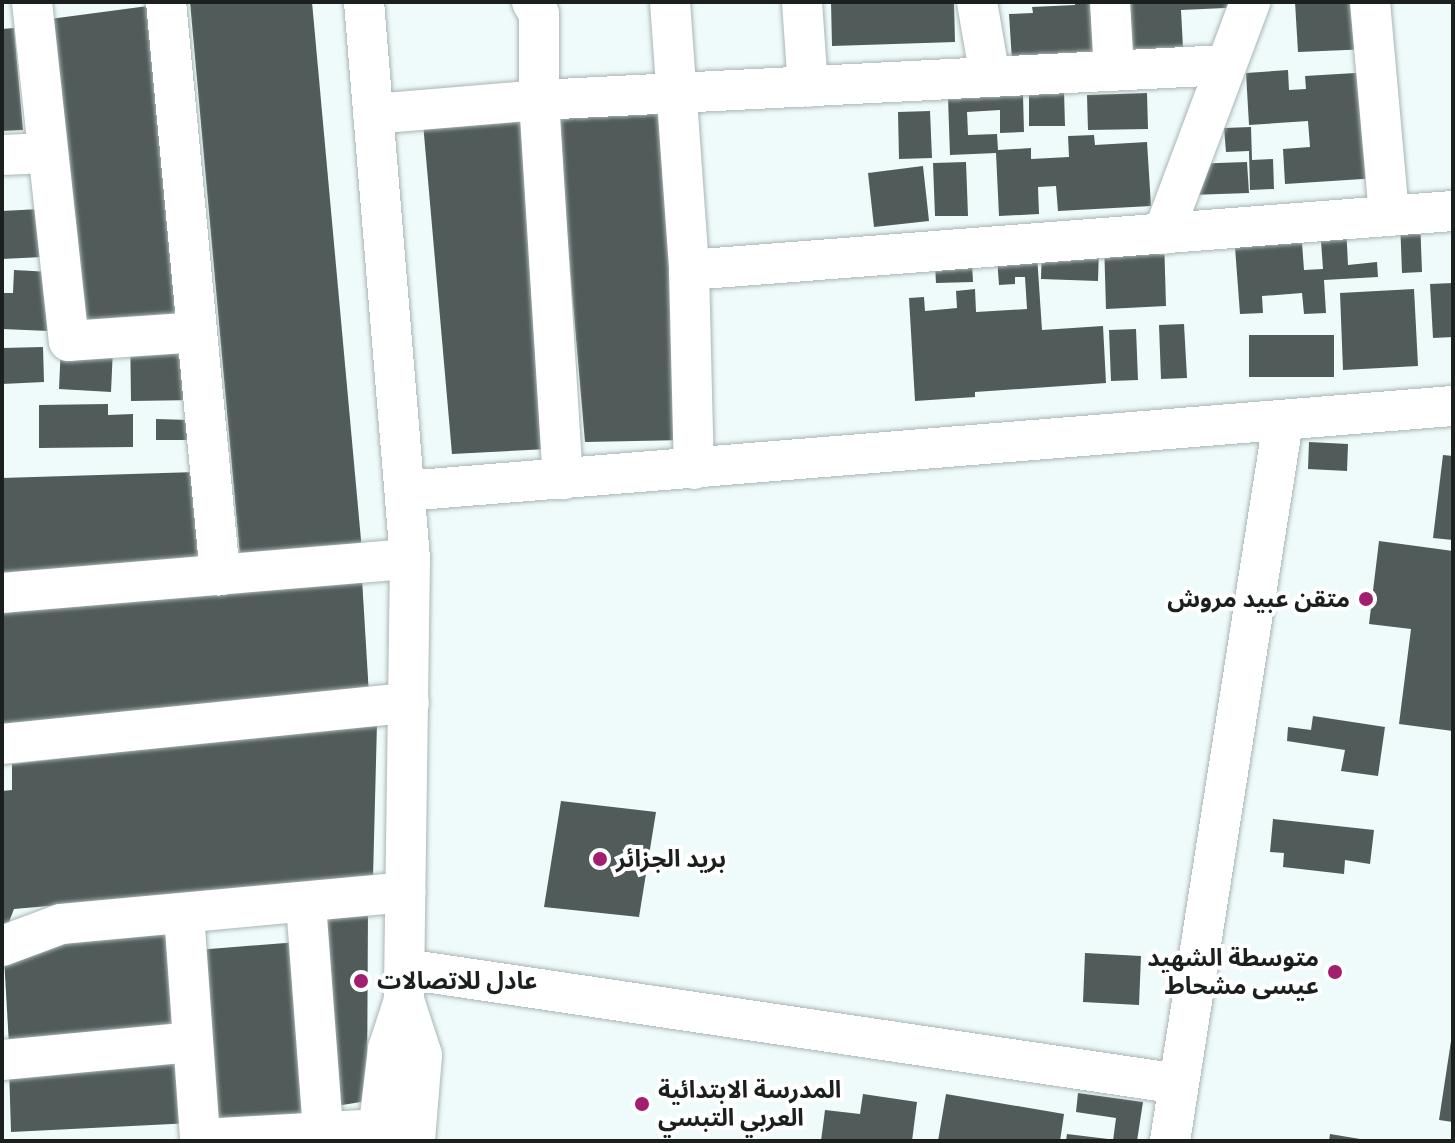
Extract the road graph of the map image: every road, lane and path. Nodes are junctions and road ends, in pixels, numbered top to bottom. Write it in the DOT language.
graph roads {
  1 [pos="32,2"];
  2 [pos="166,2"];
  3 [pos="364,2"];
  4 [pos="532,2"];
  5 [pos="670,2"];
  6 [pos="802,2"];
  7 [pos="977,2"];
  8 [pos="1110,2"];
  9 [pos="1250,2"];
  10 [pos="1370,2"];
  11 [pos="1224,65"];
  12 [pos="1114,71"];
  13 [pos="990,77"];
  14 [pos="808,87"];
  15 [pos="677,93"];
  16 [pos="539,100"];
  17 [pos="373,114"];
  18 [pos="47,153"];
  19 [pos="2,155"];
  20 [pos="1453,211"];
  21 [pos="1389,216"];
  22 [pos="1163,234"];
  23 [pos="689,270"];
  24 [pos="197,332"];
  25 [pos="1453,406"];
  26 [pos="1283,422"];
  27 [pos="694,469"];
  28 [pos="563,479"];
  29 [pos="405,491"];
  30 [pos="410,559"];
  31 [pos="220,575"];
  32 [pos="2,593"];
  33 [pos="409,703"];
  34 [pos="2,744"];
  35 [pos="406,892"];
  36 [pos="306,904"];
  37 [pos="184,914"];
  38 [pos="2,946"];
  39 [pos="405,984"];
  40 [pos="192,1042"];
  41 [pos="2,1060"];
  42 [pos="1179,1084"];
  43 [pos="323,1132"];
  44 [pos="391,1137"];
  45 [pos="200,1140"];
  46 [pos="1170,1141"];
  1 -- 18 [label="street"];
  2 -- 24 [label="street"];
  3 -- 17 [label="street"];
  4 -- 16 [label="street"];
  5 -- 15 [label="street"];
  6 -- 14 [label="street"];
  7 -- 13 [label="street"];
  8 -- 12 [label="street"];
  9 -- 11 [label="street"];
  10 -- 21 [label="street"];
  11 -- 12 [label="street"];
  11 -- 22 [label="street"];
  12 -- 13 [label="street"];
  13 -- 14 [label="street"];
  14 -- 15 [label="street"];
  15 -- 16 [label="street"];
  15 -- 23 [label="street"];
  16 -- 17 [label="street"];
  16 -- 28 [label="street"];
  17 -- 29 [label="street"];
  18 -- 19 [label="street"];
  18 -- 24 [label="street"];
  20 -- 21 [label="street"];
  21 -- 22 [label="street"];
  22 -- 23 [label="street"];
  23 -- 27 [label="street"];
  24 -- 31 [label="street"];
  25 -- 26 [label="street"];
  26 -- 27 [label="street"];
  26 -- 42 [label="street"];
  27 -- 28 [label="street"];
  28 -- 29 [label="street"];
  29 -- 30 [label="street"];
  30 -- 31 [label="street"];
  30 -- 33 [label="street"];
  31 -- 32 [label="street"];
  33 -- 34 [label="street"];
  33 -- 35 [label="street"];
  35 -- 36 [label="street"];
  35 -- 39 [label="street"];
  36 -- 37 [label="street"];
  36 -- 43 [label="street"];
  37 -- 38 [label="street"];
  37 -- 40 [label="street"];
  39 -- 42 [label="street"];
  39 -- 44 [label="street"];
  40 -- 41 [label="street"];
  40 -- 45 [label="street"];
  42 -- 46 [label="street"];
  43 -- 44 [label="street"];
  43 -- 45 [label="street"];
}
